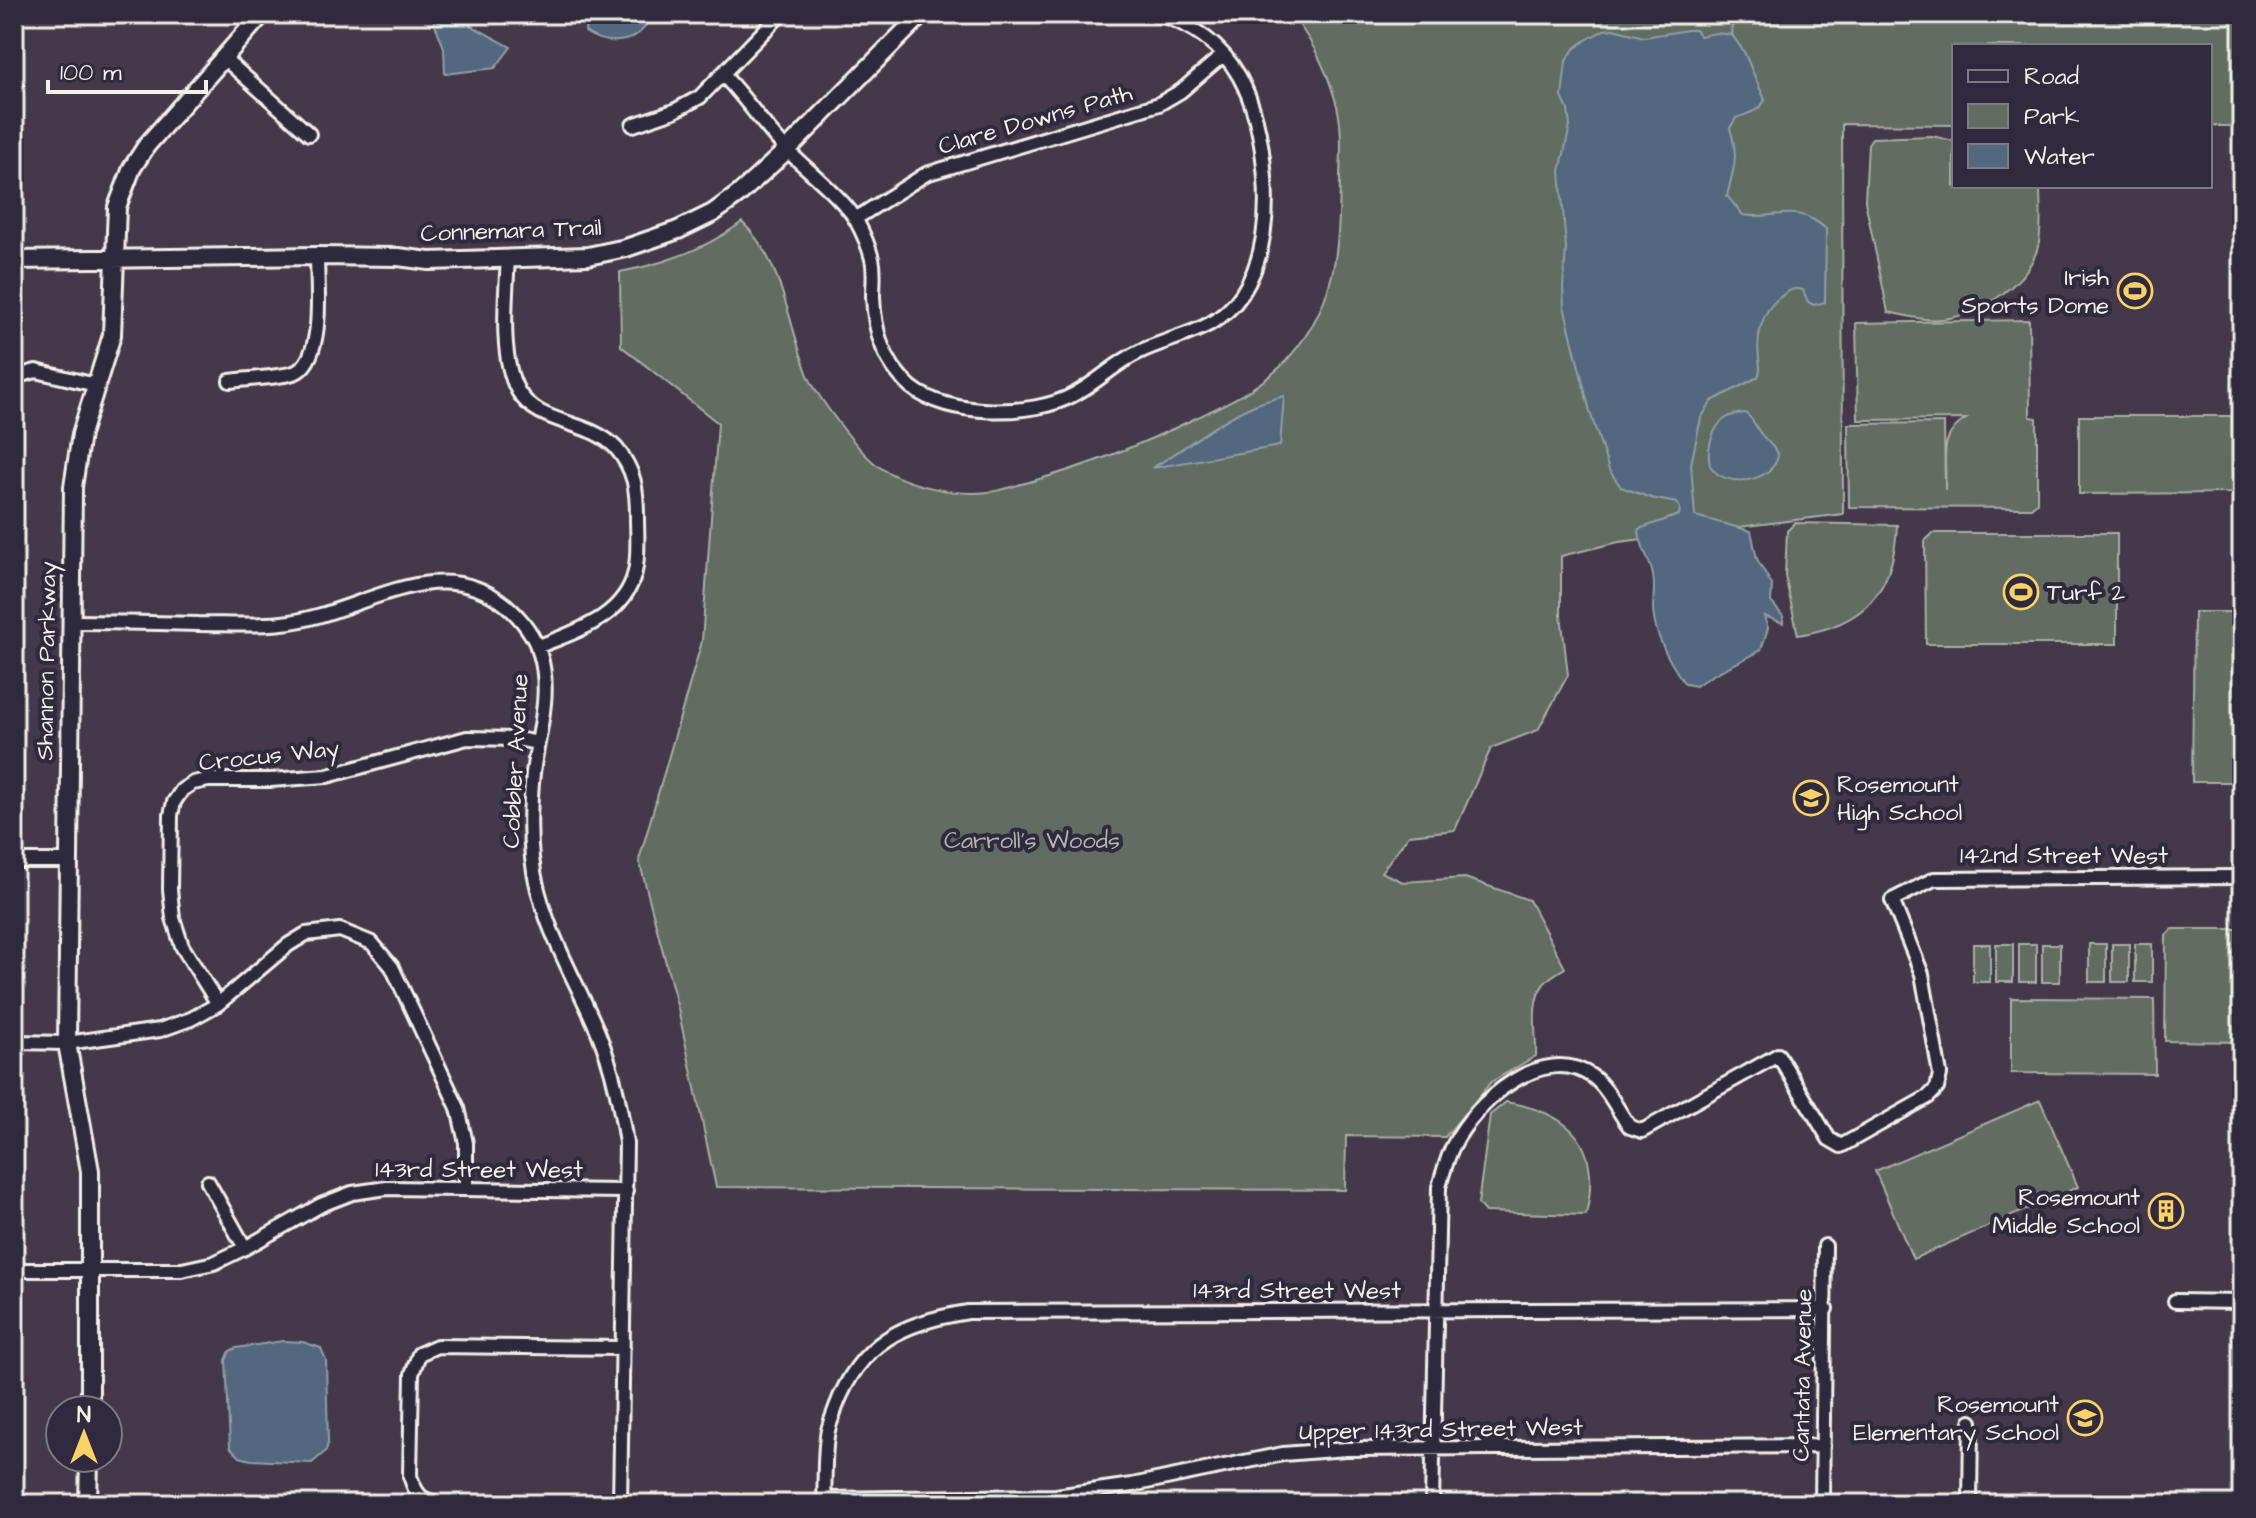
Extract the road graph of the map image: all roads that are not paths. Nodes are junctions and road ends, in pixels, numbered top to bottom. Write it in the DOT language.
graph roads {
  1 [pos="262,14"];
  2 [pos="781,14"];
  3 [pos="922,14"];
  4 [pos="1158,14"];
  5 [pos="1223,55"];
  6 [pos="225,59"];
  7 [pos="722,74"];
  8 [pos="633,125"];
  9 [pos="309,134"];
  10 [pos="787,150"];
  11 [pos="855,219"];
  12 [pos="317,256"];
  13 [pos="114,257"];
  14 [pos="508,258"];
  15 [pos="14,260"];
  16 [pos="14,377"];
  17 [pos="230,381"];
  18 [pos="96,385"];
  19 [pos="71,622"];
  20 [pos="537,647"];
  21 [pos="538,743"];
  22 [pos="14,861"];
  23 [pos="68,861"];
  24 [pos="2242,877"];
  25 [pos="218,1004"];
  26 [pos="14,1042"];
  27 [pos="67,1043"];
  28 [pos="208,1182"];
  29 [pos="466,1188"];
  30 [pos="626,1191"];
  31 [pos="1825,1246"];
  32 [pos="245,1248"];
  33 [pos="14,1270"];
  34 [pos="91,1272"];
  35 [pos="2175,1301"];
  36 [pos="2240,1301"];
  37 [pos="1826,1309"];
  38 [pos="1437,1312"];
  39 [pos="623,1348"];
  40 [pos="90,1394"];
  41 [pos="1971,1422"];
  42 [pos="1823,1446"];
  43 [pos="1434,1449"];
  44 [pos="89,1474"];
  45 [pos="824,1502"];
  46 [pos="88,1504"];
  47 [pos="512,1504"];
  48 [pos="620,1504"];
  49 [pos="1432,1504"];
  50 [pos="1822,1504"];
  51 [pos="1970,1504"];
  1 -- 6 [label="street, Shannon Parkway"];
  2 -- 7 [label="street"];
  3 -- 10 [label="street, Connemara Trail"];
  4 -- 5 [label="street"];
  5 -- 11 [label="street, Clare Downs Path"];
  5 -- 11 [label="street"];
  6 -- 9 [label="street"];
  6 -- 13 [label="street, Shannon Parkway"];
  7 -- 8 [label="street"];
  7 -- 10 [label="street"];
  10 -- 11 [label="street"];
  10 -- 14 [label="street, Connemara Trail"];
  12 -- 13 [label="street, Connemara Trail"];
  12 -- 14 [label="street, Connemara Trail"];
  12 -- 17 [label="street"];
  13 -- 15 [label="street, Connemara Trail"];
  13 -- 18 [label="street, Shannon Parkway"];
  14 -- 20 [label="street"];
  16 -- 18 [label="street"];
  18 -- 19 [label="street, Shannon Parkway"];
  19 -- 20 [label="street, Cobbler Avenue"];
  19 -- 23 [label="street, Shannon Parkway"];
  20 -- 21 [label="street, Cobbler Avenue"];
  21 -- 25 [label="street, Crocus Way"];
  21 -- 30 [label="street, Cobbler Avenue"];
  22 -- 23 [label="street"];
  23 -- 27 [label="street, Shannon Parkway"];
  24 -- 38 [label="street, 142nd Street West"];
  25 -- 27 [label="street"];
  25 -- 29 [label="street"];
  26 -- 27 [label="street"];
  27 -- 34 [label="street, Shannon Parkway"];
  28 -- 32 [label="street"];
  29 -- 30 [label="street, 143rd Street West"];
  29 -- 32 [label="street, 143rd Street West"];
  30 -- 39 [label="street, Cobbler Avenue"];
  31 -- 37 [label="street, Cantata Avenue"];
  32 -- 34 [label="street, 143rd Street West"];
  33 -- 34 [label="street, 143rd Street West"];
  34 -- 40 [label="street, Shannon Parkway"];
  35 -- 36 [label="street"];
  37 -- 38 [label="street, 143rd Street West"];
  37 -- 42 [label="street, Cantata Avenue"];
  38 -- 43 [label="street"];
  38 -- 45 [label="street, 143rd Street West"];
  39 -- 47 [label="street"];
  39 -- 48 [label="street, Cobbler Avenue"];
  41 -- 51 [label="street"];
  42 -- 43 [label="street, Upper 143rd Street West"];
  42 -- 50 [label="street, Cantata Avenue"];
  43 -- 45 [label="street, Upper 143rd Street West"];
  43 -- 49 [label="street"];
  44 -- 46 [label="street"];
}
